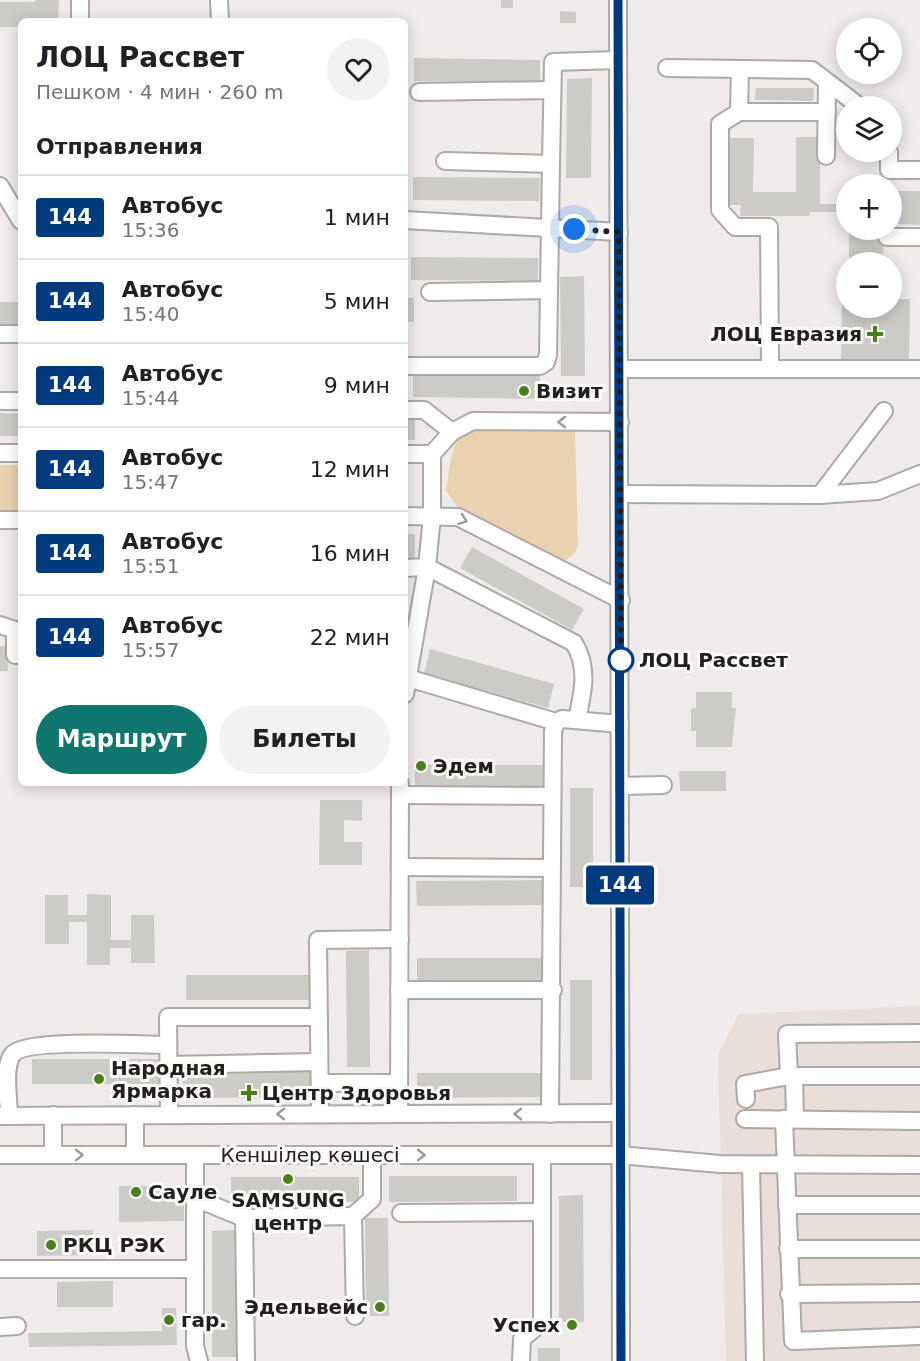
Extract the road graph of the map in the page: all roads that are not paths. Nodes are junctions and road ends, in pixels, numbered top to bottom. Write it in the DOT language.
graph roads {
  1 [pos="80,0"];
  2 [pos="219,0"];
  3 [pos="618,0"];
  4 [pos="80,18"];
  5 [pos="220,18"];
  6 [pos="618,60"];
  7 [pos="667,68"];
  8 [pos="740,69"];
  9 [pos="827,82"];
  10 [pos="551,90"];
  11 [pos="420,92"];
  12 [pos="846,96"];
  13 [pos="739,112"];
  14 [pos="827,112"];
  15 [pos="826,156"];
  16 [pos="445,161"];
  17 [pos="889,162"];
  18 [pos="551,164"];
  19 [pos="920,170"];
  20 [pos="0,186"];
  21 [pos="18,216"];
  22 [pos="408,220"];
  23 [pos="551,227"];
  24 [pos="619,232"];
  25 [pos="902,237"];
  26 [pos="920,237"];
  27 [pos="549,290"];
  28 [pos="430,292"];
  29 [pos="0,334"];
  30 [pos="18,334"];
  31 [pos="408,366"];
  32 [pos="770,368"];
  33 [pos="620,369"];
  34 [pos="920,369"];
  35 [pos="0,401"];
  36 [pos="18,401"];
  37 [pos="408,410"];
  38 [pos="884,411"];
  39 [pos="620,422"];
  40 [pos="452,432"];
  41 [pos="0,453"];
  42 [pos="18,453"];
  43 [pos="408,454"];
  44 [pos="432,454"];
  45 [pos="920,474"];
  46 [pos="621,494"];
  47 [pos="820,495"];
  48 [pos="408,516"];
  49 [pos="432,516"];
  50 [pos="0,520"];
  51 [pos="18,520"];
  52 [pos="408,567"];
  53 [pos="427,567"];
  54 [pos="621,600"];
  55 [pos="0,625"];
  56 [pos="410,639"];
  57 [pos="18,655"];
  58 [pos="408,662"];
  59 [pos="408,686"];
  60 [pos="577,719"];
  61 [pos="556,722"];
  62 [pos="620,724"];
  63 [pos="663,785"];
  64 [pos="620,786"];
  65 [pos="400,789"];
  66 [pos="551,796"];
  67 [pos="400,867"];
  68 [pos="551,868"];
  69 [pos="400,939"];
  70 [pos="399,990"];
  71 [pos="553,990"];
  72 [pos="319,1017"];
  73 [pos="920,1033"];
  74 [pos="168,1045"];
  75 [pos="319,1062"];
  76 [pos="168,1065"];
  77 [pos="4,1070"];
  78 [pos="791,1076"];
  79 [pos="920,1076"];
  80 [pos="320,1083"];
  81 [pos="399,1083"];
  82 [pos="746,1099"];
  83 [pos="619,1113"];
  84 [pos="320,1114"];
  85 [pos="399,1114"];
  86 [pos="550,1114"];
  87 [pos="53,1115"];
  88 [pos="135,1115"];
  89 [pos="169,1115"];
  90 [pos="5,1116"];
  91 [pos="745,1119"];
  92 [pos="790,1119"];
  93 [pos="920,1121"];
  94 [pos="0,1155"];
  95 [pos="53,1155"];
  96 [pos="135,1155"];
  97 [pos="195,1155"];
  98 [pos="372,1155"];
  99 [pos="542,1155"];
  100 [pos="619,1155"];
  101 [pos="751,1165"];
  102 [pos="785,1165"];
  103 [pos="920,1165"];
  104 [pos="195,1198"];
  105 [pos="787,1205"];
  106 [pos="920,1205"];
  107 [pos="542,1212"];
  108 [pos="401,1213"];
  109 [pos="353,1216"];
  110 [pos="244,1218"];
  111 [pos="788,1249"];
  112 [pos="920,1250"];
  113 [pos="0,1269"];
  114 [pos="194,1269"];
  115 [pos="920,1293"];
  116 [pos="789,1294"];
  117 [pos="355,1316"];
  118 [pos="920,1336"];
  119 [pos="199,1361"];
  120 [pos="246,1361"];
  121 [pos="522,1361"];
  122 [pos="621,1361"];
  123 [pos="756,1361"];
  1 -- 4 [label="street"];
  2 -- 5 [label="street"];
  3 -- 6 [label="street"];
  6 -- 10 [label="street"];
  6 -- 24 [label="street"];
  7 -- 8 [label="street"];
  8 -- 9 [label="street"];
  8 -- 13 [label="street"];
  9 -- 12 [label="street"];
  9 -- 14 [label="street"];
  10 -- 11 [label="street"];
  10 -- 18 [label="street"];
  13 -- 14 [label="street"];
  13 -- 32 [label="street"];
  14 -- 15 [label="street"];
  16 -- 18 [label="street"];
  17 -- 19 [label="street"];
  18 -- 23 [label="street"];
  20 -- 21 [label="street"];
  22 -- 23 [label="street"];
  23 -- 24 [label="street"];
  23 -- 27 [label="street"];
  24 -- 33 [label="street"];
  25 -- 26 [label="street"];
  27 -- 28 [label="street"];
  27 -- 31 [label="street"];
  29 -- 30 [label="street"];
  32 -- 33 [label="street"];
  32 -- 34 [label="street"];
  33 -- 39 [label="street"];
  35 -- 36 [label="street"];
  37 -- 40 [label="street"];
  38 -- 47 [label="street"];
  39 -- 40 [label="street, one-way"];
  39 -- 46 [label="street"];
  40 -- 44 [label="street"];
  41 -- 42 [label="street"];
  43 -- 44 [label="street"];
  44 -- 49 [label="street"];
  45 -- 47 [label="street"];
  46 -- 47 [label="street"];
  46 -- 54 [label="street"];
  48 -- 49 [label="street"];
  49 -- 53 [label="street"];
  49 -- 54 [label="street, one-way"];
  50 -- 51 [label="street"];
  52 -- 53 [label="street"];
  53 -- 56 [label="street"];
  53 -- 60 [label="street"];
  54 -- 62 [label="street"];
  55 -- 57 [label="street"];
  56 -- 58 [label="street"];
  59 -- 61 [label="street"];
  60 -- 61 [label="street"];
  60 -- 62 [label="street"];
  61 -- 66 [label="street"];
  62 -- 64 [label="street"];
  63 -- 64 [label="street"];
  64 -- 83 [label="street"];
  65 -- 66 [label="street"];
  65 -- 67 [label="street"];
  66 -- 68 [label="street"];
  67 -- 68 [label="street"];
  67 -- 69 [label="street"];
  68 -- 71 [label="street"];
  69 -- 70 [label="street"];
  69 -- 72 [label="street"];
  70 -- 71 [label="street"];
  70 -- 81 [label="street"];
  71 -- 86 [label="street"];
  72 -- 74 [label="street"];
  72 -- 75 [label="street"];
  73 -- 78 [label="street"];
  74 -- 76 [label="street"];
  74 -- 77 [label="street"];
  75 -- 76 [label="street"];
  75 -- 80 [label="street"];
  76 -- 89 [label="street"];
  77 -- 90 [label="street"];
  78 -- 79 [label="street"];
  78 -- 82 [label="street"];
  78 -- 92 [label="street"];
  80 -- 81 [label="street"];
  80 -- 84 [label="street"];
  81 -- 85 [label="street"];
  83 -- 86 [label="street, Кеншілер көшесі"];
  83 -- 100 [label="street"];
  84 -- 85 [label="street, Кеншілер көшесі"];
  84 -- 89 [label="street, Кеншілер көшесі, one-way"];
  86 -- 85 [label="street, Кеншілер көшесі, one-way"];
  87 -- 88 [label="street, Кеншілер көшесі"];
  87 -- 90 [label="street, Кеншілер көшесі"];
  87 -- 95 [label="street"];
  88 -- 89 [label="street, Кеншілер көшесі"];
  88 -- 96 [label="street"];
  91 -- 92 [label="street"];
  92 -- 93 [label="street"];
  92 -- 102 [label="street"];
  94 -- 95 [label="street, Кеншілер көшесі"];
  95 -- 96 [label="street, Кеншілер көшесі, one-way"];
  96 -- 97 [label="street, Кеншілер көшесі"];
  97 -- 98 [label="street, Кеншілер көшесі"];
  97 -- 104 [label="street"];
  98 -- 99 [label="street, Кеншілер көшесі, one-way"];
  98 -- 109 [label="street"];
  99 -- 100 [label="street, Кеншілер көшесі"];
  99 -- 107 [label="street"];
  100 -- 101 [label="street, Кеншілер көшесі"];
  100 -- 122 [label="street"];
  101 -- 102 [label="street, Кеншілер көшесі"];
  101 -- 123 [label="street"];
  102 -- 103 [label="street, Кеншілер көшесі"];
  102 -- 105 [label="street"];
  104 -- 110 [label="street"];
  104 -- 114 [label="street"];
  105 -- 106 [label="street"];
  105 -- 111 [label="street"];
  107 -- 108 [label="street"];
  107 -- 121 [label="street"];
  109 -- 110 [label="street"];
  109 -- 117 [label="street"];
  110 -- 120 [label="street"];
  111 -- 112 [label="street"];
  111 -- 116 [label="street"];
  113 -- 114 [label="street"];
  114 -- 119 [label="street"];
  115 -- 116 [label="street"];
  116 -- 118 [label="street"];
}
